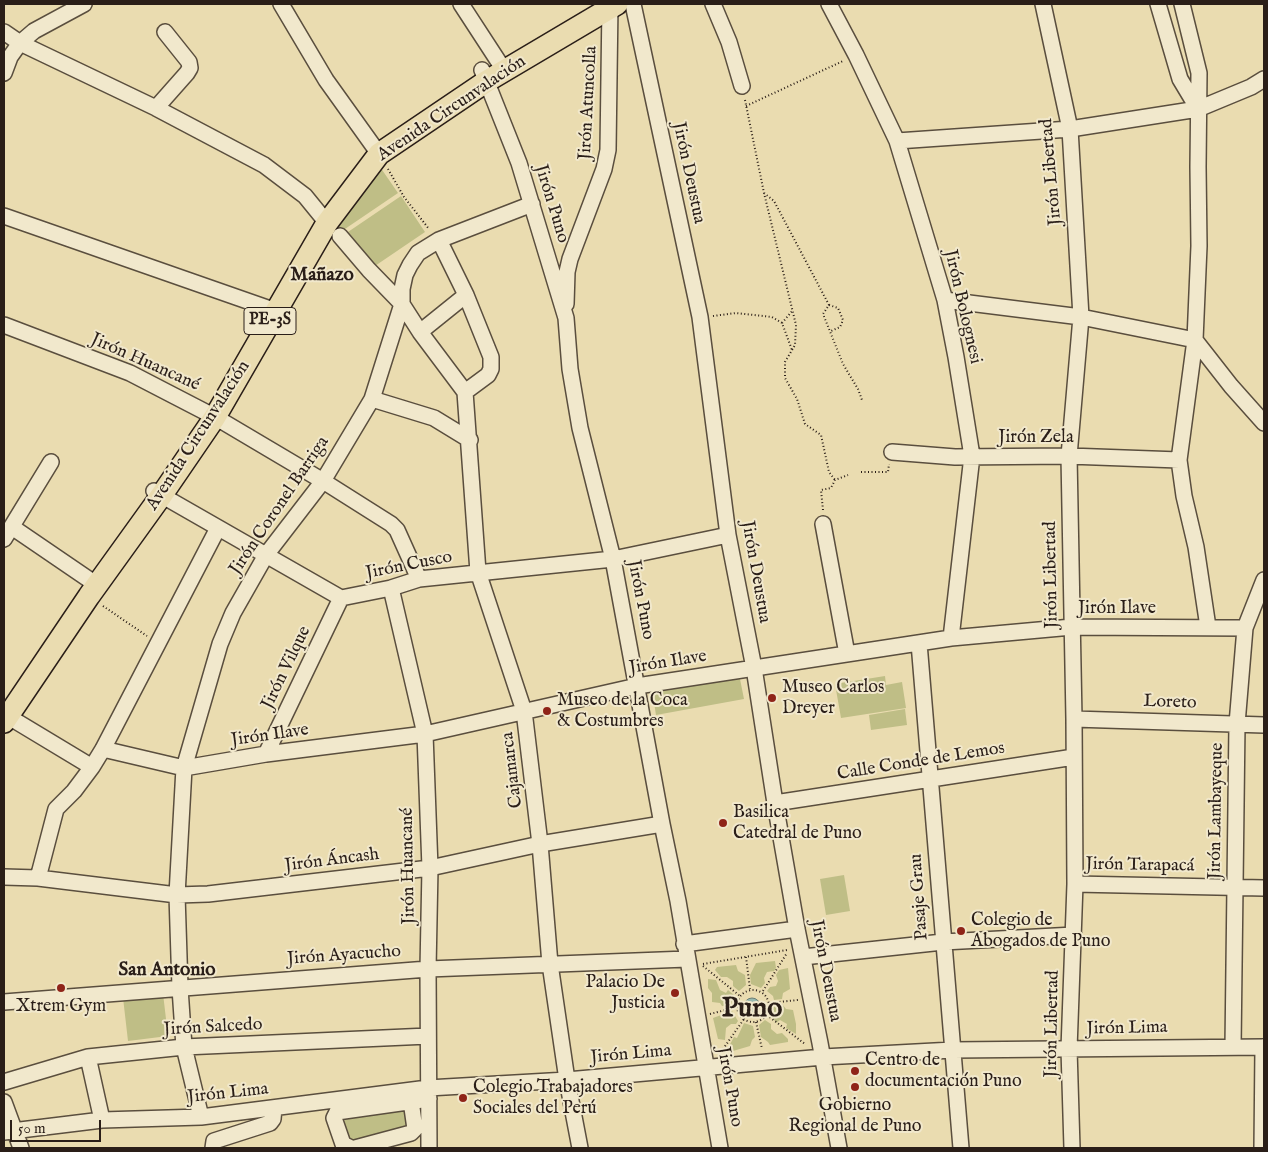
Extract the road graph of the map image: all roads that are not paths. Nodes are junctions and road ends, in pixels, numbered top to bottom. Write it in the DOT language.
graph roads {
  1 [pos="84,4"];
  2 [pos="281,4"];
  3 [pos="461,4"];
  4 [pos="633,4"];
  5 [pos="713,4"];
  6 [pos="829,4"];
  7 [pos="1043,4"];
  8 [pos="1158,4"];
  9 [pos="1182,4"];
  10 [pos="609,5"];
  11 [pos="4,32"];
  12 [pos="165,32"];
  13 [pos="20,43"];
  14 [pos="493,70"];
  15 [pos="4,73"];
  16 [pos="1264,79"];
  17 [pos="742,86"];
  18 [pos="156,108"];
  19 [pos="1198,109"];
  20 [pos="1070,129"];
  21 [pos="897,141"];
  22 [pos="376,150"];
  23 [pos="532,204"];
  24 [pos="4,216"];
  25 [pos="330,225"];
  26 [pos="439,240"];
  27 [pos="466,295"];
  28 [pos="945,300"];
  29 [pos="402,304"];
  30 [pos="272,310"];
  31 [pos="1081,317"];
  32 [pos="566,318"];
  33 [pos="4,325"];
  34 [pos="420,332"];
  35 [pos="1195,340"];
  36 [pos="465,392"];
  37 [pos="372,399"];
  38 [pos="210,414"];
  39 [pos="1264,423"];
  40 [pos="470,440"];
  41 [pos="892,452"];
  42 [pos="972,456"];
  43 [pos="1069,456"];
  44 [pos="1179,460"];
  45 [pos="50,462"];
  46 [pos="323,481"];
  47 [pos="157,493"];
  48 [pos="823,524"];
  49 [pos="218,528"];
  50 [pos="8,533"];
  51 [pos="728,535"];
  52 [pos="266,555"];
  53 [pos="613,559"];
  54 [pos="478,572"];
  55 [pos="419,579"];
  56 [pos="1264,580"];
  57 [pos="92,587"];
  58 [pos="391,588"];
  59 [pos="342,598"];
  60 [pos="1072,627"];
  61 [pos="1208,628"];
  62 [pos="1245,628"];
  63 [pos="951,638"];
  64 [pos="919,643"];
  65 [pos="847,654"];
  66 [pos="754,668"];
  67 [pos="637,686"];
  68 [pos="524,711"];
  69 [pos="5,714"];
  70 [pos="1074,719"];
  71 [pos="1237,724"];
  72 [pos="1264,726"];
  73 [pos="425,734"];
  74 [pos="103,749"];
  75 [pos="266,754"];
  76 [pos="1074,757"];
  77 [pos="92,767"];
  78 [pos="184,768"];
  79 [pos="930,779"];
  80 [pos="775,803"];
  81 [pos="662,824"];
  82 [pos="540,844"];
  83 [pos="430,868"];
  84 [pos="4,877"];
  85 [pos="38,878"];
  86 [pos="1075,884"];
  87 [pos="1236,886"];
  88 [pos="1264,888"];
  89 [pos="177,895"];
  90 [pos="797,929"];
  91 [pos="1074,935"];
  92 [pos="943,942"];
  93 [pos="686,952"];
  94 [pos="803,957"];
  95 [pos="550,964"];
  96 [pos="428,969"];
  97 [pos="180,988"];
  98 [pos="4,1002"];
  99 [pos="428,1036"];
  100 [pos="184,1047"];
  101 [pos="1233,1047"];
  102 [pos="1264,1047"];
  103 [pos="1069,1049"];
  104 [pos="952,1050"];
  105 [pos="88,1057"];
  106 [pos="823,1058"];
  107 [pos="711,1062"];
  108 [pos="567,1080"];
  109 [pos="4,1082"];
  110 [pos="428,1094"];
  111 [pos="411,1101"];
  112 [pos="4,1102"];
  113 [pos="274,1108"];
  114 [pos="201,1117"];
  115 [pos="102,1120"];
  116 [pos="9,1130"];
  117 [pos="214,1145"];
  118 [pos="21,1148"];
  119 [pos="199,1148"];
  120 [pos="351,1148"];
  121 [pos="355,1148"];
  122 [pos="429,1148"];
  123 [pos="580,1148"];
  124 [pos="720,1148"];
  125 [pos="839,1148"];
  126 [pos="961,1148"];
  127 [pos="1072,1148"];
  128 [pos="1262,1148"];
  1 -- 13 [label="street"];
  2 -- 22 [label="street"];
  3 -- 14 [label="street, Jirón Puno"];
  4 -- 51 [label="street, Jirón Deustua"];
  5 -- 17 [label="street"];
  6 -- 21 [label="street, Jirón Bolognesi"];
  7 -- 20 [label="street, Jirón Libertad"];
  8 -- 19 [label="street"];
  9 -- 19 [label="street"];
  10 -- 14 [label="highway, Avenida Circunvalación / PE-3S"];
  10 -- 32 [label="street, Jirón Atuncolla"];
  11 -- 13 [label="street"];
  12 -- 18 [label="street"];
  13 -- 15 [label="street"];
  13 -- 18 [label="street"];
  14 -- 22 [label="highway, Avenida Circunvalación / PE-3S"];
  14 -- 23 [label="street, Jirón Puno"];
  16 -- 19 [label="street"];
  18 -- 25 [label="street"];
  19 -- 20 [label="street"];
  19 -- 35 [label="street"];
  20 -- 21 [label="street"];
  20 -- 31 [label="street, Jirón Libertad"];
  21 -- 28 [label="street, Jirón Bolognesi"];
  22 -- 25 [label="highway, Avenida Circunvalación / PE-3S"];
  23 -- 26 [label="street, Jirón Coronel Barriga"];
  23 -- 32 [label="street, Jirón Puno"];
  24 -- 30 [label="street"];
  25 -- 29 [label="street"];
  25 -- 30 [label="highway, Avenida Circunvalación / PE-3S"];
  26 -- 27 [label="street"];
  26 -- 29 [label="street, Jirón Coronel Barriga"];
  27 -- 34 [label="street"];
  27 -- 36 [label="street"];
  28 -- 31 [label="street"];
  28 -- 42 [label="street, Jirón Bolognesi"];
  29 -- 34 [label="street"];
  29 -- 37 [label="street, Jirón Coronel Barriga"];
  30 -- 38 [label="highway, Avenida Circunvalación / PE-3S"];
  31 -- 35 [label="street"];
  31 -- 43 [label="street, Jirón Libertad"];
  32 -- 53 [label="street, Jirón Puno"];
  33 -- 38 [label="street, Jirón Huancané"];
  34 -- 36 [label="street"];
  35 -- 39 [label="street"];
  35 -- 44 [label="street"];
  36 -- 40 [label="street, Cajamarca"];
  37 -- 40 [label="street"];
  37 -- 46 [label="street, Jirón Coronel Barriga"];
  38 -- 46 [label="street, Jirón Huancané"];
  38 -- 47 [label="highway, Avenida Circunvalación / PE-3S"];
  40 -- 54 [label="street, Cajamarca"];
  41 -- 42 [label="street, Jirón Zela"];
  42 -- 43 [label="street, Jirón Zela"];
  42 -- 63 [label="street, Jirón Bolognesi"];
  43 -- 44 [label="street, Jirón Zela"];
  43 -- 60 [label="street, Jirón Libertad"];
  44 -- 61 [label="street"];
  45 -- 50 [label="street"];
  46 -- 52 [label="street, Jirón Coronel Barriga"];
  46 -- 55 [label="street, Jirón Huancané"];
  47 -- 49 [label="street"];
  47 -- 57 [label="highway, Avenida Circunvalación / PE-3S"];
  48 -- 65 [label="street"];
  49 -- 52 [label="street"];
  49 -- 74 [label="street"];
  50 -- 57 [label="street"];
  51 -- 53 [label="street, Jirón Cusco"];
  51 -- 66 [label="street, Jirón Deustua"];
  52 -- 59 [label="street"];
  52 -- 78 [label="street, Jirón Coronel Barriga"];
  53 -- 54 [label="street, Jirón Cusco"];
  53 -- 67 [label="street, Jirón Puno"];
  54 -- 55 [label="street, Jirón Cusco"];
  54 -- 68 [label="street, Cajamarca"];
  55 -- 58 [label="street, Jirón Cusco"];
  56 -- 62 [label="street, Jirón Lambayeque"];
  57 -- 69 [label="highway, Avenida Circunvalación / PE-3S"];
  58 -- 59 [label="street, Jirón Cusco"];
  58 -- 73 [label="street, Jirón Huancané"];
  59 -- 75 [label="street, Jirón Vilque"];
  60 -- 61 [label="street, Jirón Ilave"];
  60 -- 63 [label="street, Jirón Ilave"];
  60 -- 70 [label="street, Jirón Libertad"];
  61 -- 62 [label="street, Jirón Ilave"];
  62 -- 71 [label="street, Jirón Lambayeque"];
  63 -- 64 [label="street, Jirón Ilave"];
  64 -- 65 [label="street, Jirón Ilave"];
  64 -- 79 [label="street, Pasaje Grau"];
  65 -- 66 [label="street, Jirón Ilave"];
  66 -- 67 [label="street, Jirón Ilave"];
  66 -- 80 [label="street, Jirón Deustua"];
  67 -- 68 [label="street, Jirón Ilave"];
  67 -- 81 [label="street, Jirón Puno"];
  68 -- 73 [label="street, Jirón Ilave"];
  68 -- 82 [label="street, Cajamarca"];
  69 -- 77 [label="street"];
  70 -- 71 [label="street, Loreto"];
  70 -- 76 [label="street, Jirón Libertad"];
  71 -- 72 [label="street, Loreto"];
  71 -- 87 [label="street, Jirón Lambayeque"];
  73 -- 75 [label="street, Jirón Ilave"];
  73 -- 83 [label="street, Jirón Huancané"];
  74 -- 77 [label="street"];
  74 -- 78 [label="street, Jirón Ilave"];
  75 -- 78 [label="street, Jirón Ilave"];
  76 -- 79 [label="street, Calle Conde de Lemos"];
  76 -- 86 [label="street, Jirón Libertad"];
  77 -- 85 [label="street"];
  78 -- 89 [label="street, Jirón Coronel Barriga"];
  79 -- 80 [label="street, Calle Conde de Lemos"];
  79 -- 92 [label="street, Pasaje Grau"];
  80 -- 90 [label="street, Jirón Deustua"];
  81 -- 82 [label="street, Jirón Áncash"];
  81 -- 93 [label="street, Jirón Puno"];
  82 -- 83 [label="street, Jirón Áncash"];
  82 -- 95 [label="street, Cajamarca"];
  83 -- 89 [label="street, Jirón Áncash"];
  83 -- 96 [label="street, Jirón Huancané"];
  84 -- 85 [label="street, Jirón Áncash"];
  85 -- 89 [label="street, Jirón Áncash"];
  86 -- 87 [label="street, Jirón Tarapacá"];
  86 -- 91 [label="street, Jirón Libertad"];
  87 -- 88 [label="street, Jirón Tarapacá"];
  87 -- 101 [label="street, Jirón Lambayeque"];
  89 -- 97 [label="street, Jirón Coronel Barriga"];
  90 -- 93 [label="street, Jirón Ayacucho"];
  90 -- 94 [label="street, Jirón Deustua"];
  91 -- 92 [label="street"];
  91 -- 103 [label="street, Jirón Libertad"];
  92 -- 94 [label="street"];
  92 -- 104 [label="street, Pasaje Grau"];
  93 -- 95 [label="street, Jirón Ayacucho"];
  93 -- 107 [label="street, Jirón Puno"];
  94 -- 106 [label="street, Jirón Deustua"];
  95 -- 96 [label="street, Jirón Ayacucho"];
  95 -- 108 [label="street, Cajamarca"];
  96 -- 97 [label="street, Jirón Ayacucho"];
  96 -- 99 [label="street, Jirón Huancané"];
  97 -- 98 [label="street, Jirón Ayacucho"];
  97 -- 100 [label="street, Jirón Coronel Barriga"];
  99 -- 100 [label="street, Jirón Salcedo"];
  99 -- 110 [label="street, Jirón Huancané"];
  100 -- 105 [label="street, Jirón Salcedo"];
  100 -- 114 [label="street, Jirón Coronel Barriga"];
  101 -- 102 [label="street, Jirón Lima"];
  101 -- 103 [label="street, Jirón Lima"];
  102 -- 128 [label="street"];
  103 -- 104 [label="street, Jirón Lima"];
  103 -- 127 [label="street, Jirón Libertad"];
  104 -- 106 [label="street, Jirón Lima"];
  104 -- 126 [label="street, Pasaje Grau"];
  105 -- 109 [label="street, Jirón Salcedo"];
  105 -- 115 [label="street"];
  106 -- 107 [label="street, Jirón Lima"];
  106 -- 125 [label="street, Jirón Deustua"];
  107 -- 108 [label="street, Jirón Lima"];
  107 -- 124 [label="street, Jirón Puno"];
  108 -- 110 [label="street, Jirón Lima"];
  108 -- 123 [label="street, Cajamarca"];
  110 -- 111 [label="street"];
  110 -- 113 [label="street, Jirón Lima"];
  110 -- 122 [label="street, Jirón Huancané"];
  111 -- 120 [label="street"];
  111 -- 121 [label="street"];
  112 -- 116 [label="street"];
  113 -- 114 [label="street, Jirón Lima"];
  113 -- 117 [label="street"];
  114 -- 115 [label="street, Jirón Lima"];
  115 -- 116 [label="street, Jirón Lima"];
  116 -- 118 [label="street"];
  117 -- 119 [label="street"];
}
